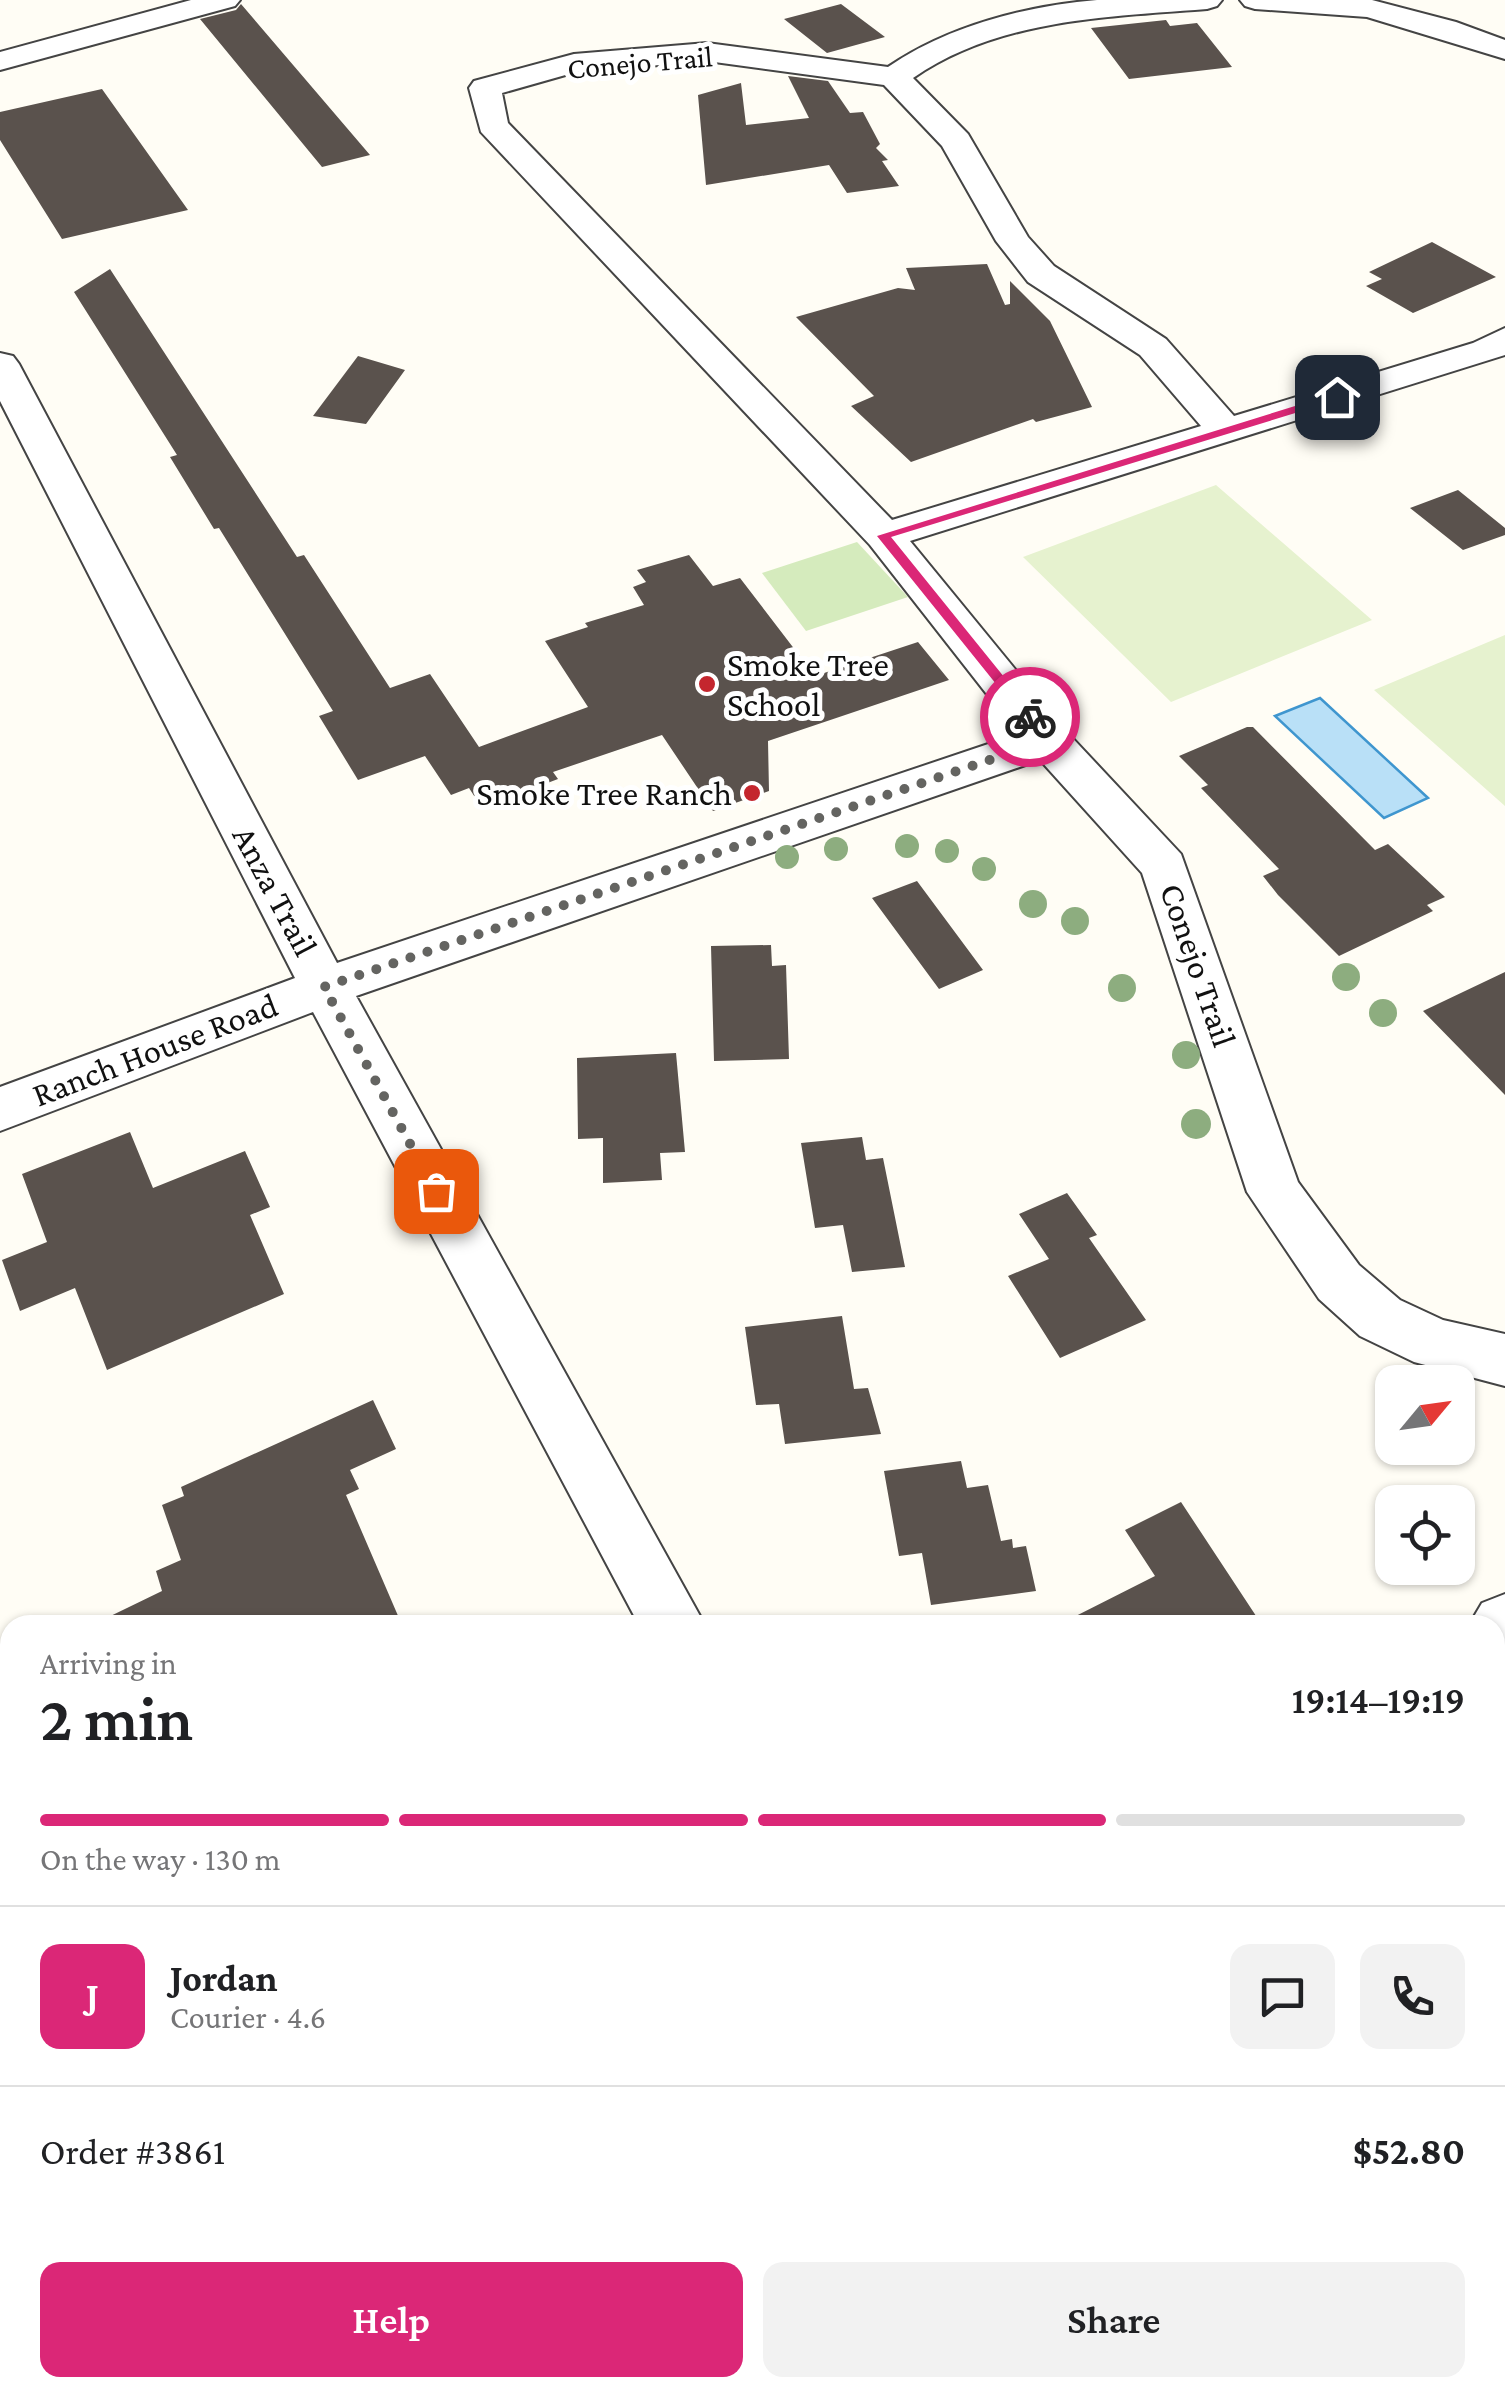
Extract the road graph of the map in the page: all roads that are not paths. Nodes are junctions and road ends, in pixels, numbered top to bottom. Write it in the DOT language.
graph roads {
  1 [pos="114,0"];
  2 [pos="224,0"];
  3 [pos="1207,0"];
  4 [pos="1255,0"];
  5 [pos="136,26"];
  6 [pos="1505,50"];
  7 [pos="0,61"];
  8 [pos="894,77"];
  9 [pos="1505,339"];
  10 [pos="0,364"];
  11 [pos="1226,431"];
  12 [pos="884,536"];
  13 [pos="1048,740"];
  14 [pos="324,987"];
  15 [pos="0,1109"];
  16 [pos="1505,1360"];
  17 [pos="667,1615"];
  1 -- 5 [label="street"];
  2 -- 5 [label="street"];
  3 -- 8 [label="street"];
  4 -- 6 [label="street"];
  5 -- 7 [label="street"];
  8 -- 11 [label="street"];
  8 -- 12 [label="street, Conejo Trail"];
  9 -- 11 [label="street"];
  10 -- 14 [label="street, Anza Trail"];
  11 -- 12 [label="street"];
  12 -- 13 [label="street, Conejo Trail"];
  13 -- 14 [label="street, Ranch House Road"];
  13 -- 16 [label="street, Conejo Trail"];
  14 -- 15 [label="street, Ranch House Road"];
  14 -- 17 [label="street, Anza Trail"];
}
